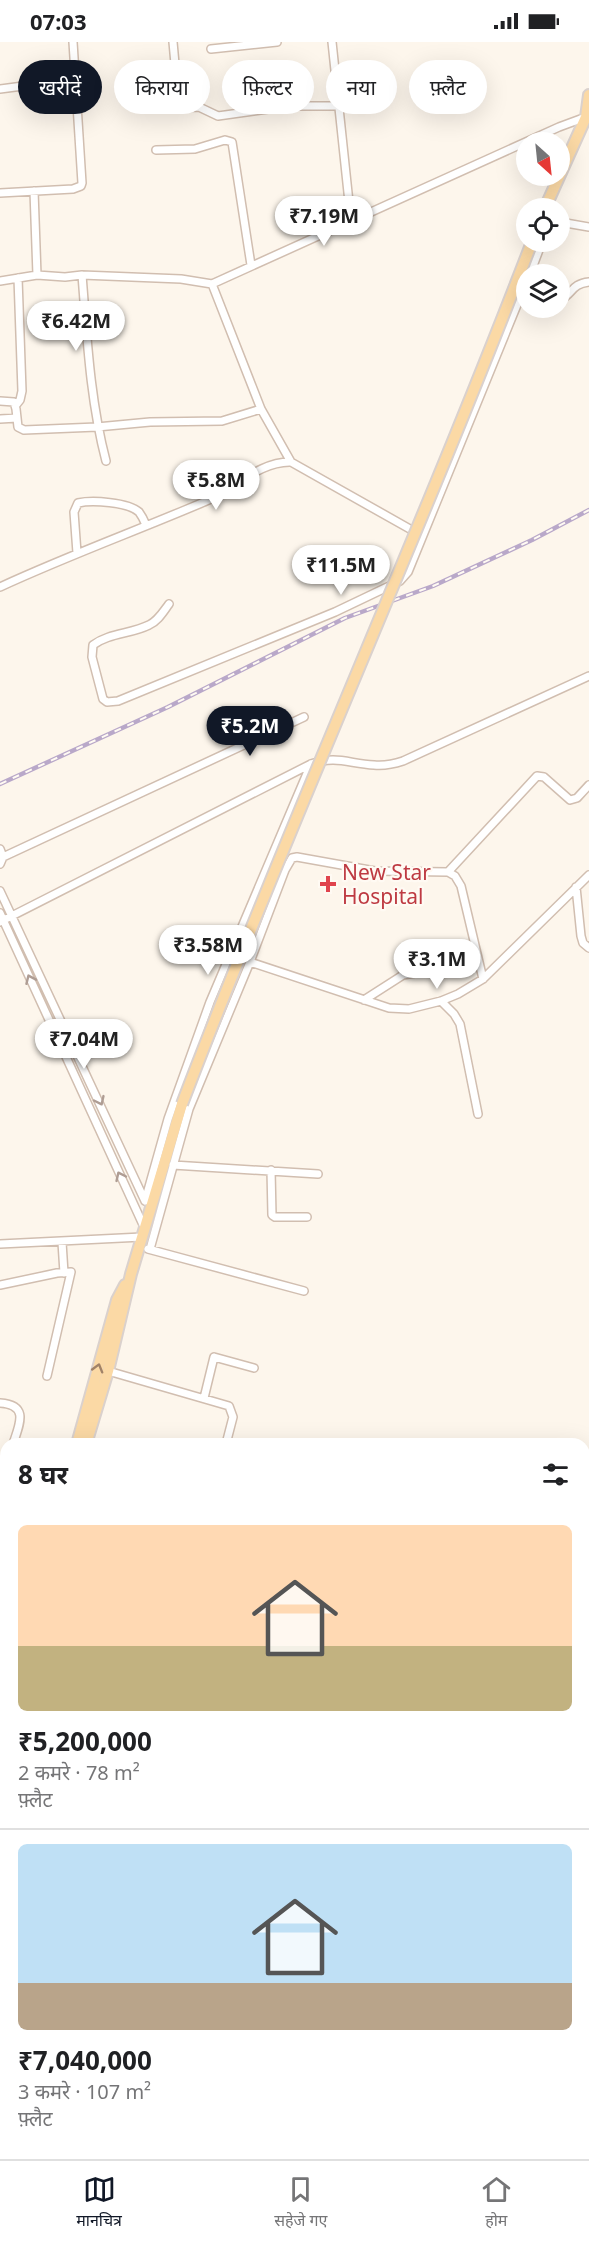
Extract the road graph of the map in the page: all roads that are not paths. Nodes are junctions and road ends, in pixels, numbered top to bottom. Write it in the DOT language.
graph roads {
  1 [pos="73,42"];
  2 [pos="173,42"];
  3 [pos="277,42"];
  4 [pos="332,42"];
  5 [pos="211,49"];
  6 [pos="74,60"];
  7 [pos="175,60"];
  8 [pos="334,60"];
  9 [pos="18,87"];
  10 [pos="0,89"];
  11 [pos="589,95"];
  12 [pos="326,106"];
  13 [pos="210,112"];
  14 [pos="78,114"];
  15 [pos="339,114"];
  16 [pos="587,115"];
  17 [pos="156,150"];
  18 [pos="34,191"];
  19 [pos="0,193"];
  20 [pos="550,198"];
  21 [pos="351,221"];
  22 [pos="570,224"];
  23 [pos="589,227"];
  24 [pos="528,252"];
  25 [pos="251,265"];
  26 [pos="37,275"];
  27 [pos="82,275"];
  28 [pos="18,278"];
  29 [pos="0,281"];
  30 [pos="589,282"];
  31 [pos="212,284"];
  32 [pos="570,291"];
  33 [pos="516,318"];
  34 [pos="0,401"];
  35 [pos="16,405"];
  36 [pos="261,409"];
  37 [pos="17,418"];
  38 [pos="0,419"];
  39 [pos="97,427"];
  40 [pos="106,461"];
  41 [pos="291,462"];
  42 [pos="146,525"];
  43 [pos="423,536"];
  44 [pos="77,553"];
  45 [pos="0,587"];
  46 [pos="169,604"];
  47 [pos="589,676"];
  48 [pos="304,717"];
  49 [pos="311,764"];
  50 [pos="589,785"];
  51 [pos="0,849"];
  52 [pos="1,861"];
  53 [pos="448,872"];
  54 [pos="589,875"];
  55 [pos="576,887"];
  56 [pos="0,891"];
  57 [pos="0,913"];
  58 [pos="12,916"];
  59 [pos="2,921"];
  60 [pos="589,948"];
  61 [pos="250,962"];
  62 [pos="479,963"];
  63 [pos="483,979"];
  64 [pos="364,1000"];
  65 [pos="441,1002"];
  66 [pos="478,1114"];
  67 [pos="173,1165"];
  68 [pos="271,1170"];
  69 [pos="318,1174"];
  70 [pos="145,1201"];
  71 [pos="149,1212"];
  72 [pos="307,1217"];
  73 [pos="144,1240"];
  74 [pos="62,1242"];
  75 [pos="0,1244"];
  76 [pos="64,1273"];
  77 [pos="131,1274"];
  78 [pos="0,1286"];
  79 [pos="304,1292"];
  80 [pos="254,1368"];
  81 [pos="108,1371"];
  82 [pos="47,1376"];
  83 [pos="204,1398"];
  84 [pos="0,1403"];
  85 [pos="14,1438"];
  86 [pos="78,1438"];
  87 [pos="88,1438"];
  88 [pos="228,1438"];
  1 -- 6 [label="street"];
  2 -- 7 [label="street"];
  3 -- 5 [label="street"];
  4 -- 8 [label="street"];
  9 -- 10 [label="street"];
  11 -- 16 [label="main road"];
  12 -- 13 [label="street"];
  14 -- 18 [label="street"];
  15 -- 21 [label="street"];
  16 -- 20 [label="main road"];
  16 -- 21 [label="street"];
  17 -- 25 [label="street"];
  18 -- 19 [label="street"];
  18 -- 26 [label="street"];
  21 -- 25 [label="street"];
  22 -- 23 [label="street"];
  24 -- 71 [label="main road, bridge"];
  25 -- 31 [label="street"];
  26 -- 27 [label="street"];
  26 -- 28 [label="street"];
  27 -- 31 [label="street"];
  27 -- 39 [label="street"];
  28 -- 29 [label="street"];
  28 -- 35 [label="street"];
  30 -- 32 [label="street"];
  31 -- 36 [label="street"];
  33 -- 43 [label="street"];
  34 -- 35 [label="street"];
  35 -- 37 [label="street"];
  36 -- 39 [label="street"];
  36 -- 41 [label="street"];
  37 -- 38 [label="street"];
  37 -- 39 [label="street"];
  39 -- 40 [label="street"];
  41 -- 42 [label="street"];
  41 -- 43 [label="street"];
  42 -- 44 [label="street"];
  42 -- 44 [label="street"];
  43 -- 46 [label="street"];
  44 -- 45 [label="street"];
  47 -- 49 [label="street"];
  48 -- 52 [label="street"];
  49 -- 58 [label="street"];
  49 -- 70 [label="street"];
  50 -- 53 [label="street"];
  51 -- 52 [label="street"];
  53 -- 61 [label="street"];
  53 -- 62 [label="street"];
  54 -- 55 [label="street"];
  55 -- 60 [label="street"];
  55 -- 63 [label="street"];
  56 -- 58 [label="street"];
  57 -- 59 [label="street"];
  58 -- 59 [label="street"];
  58 -- 70 [label="street, one-way"];
  73 -- 59 [label="street, one-way"];
  61 -- 64 [label="street"];
  61 -- 67 [label="street"];
  62 -- 63 [label="street"];
  62 -- 64 [label="street"];
  63 -- 65 [label="street"];
  64 -- 65 [label="street"];
  65 -- 66 [label="street"];
  67 -- 68 [label="street"];
  67 -- 73 [label="street"];
  68 -- 69 [label="street"];
  68 -- 72 [label="street"];
  70 -- 71 [label="street"];
  71 -- 73 [label="main road"];
  73 -- 74 [label="street"];
  73 -- 77 [label="main road"];
  73 -- 79 [label="street"];
  74 -- 75 [label="street"];
  74 -- 76 [label="street"];
  76 -- 78 [label="street"];
  76 -- 82 [label="street"];
  77 -- 81 [label="main road"];
  86 -- 77 [label="main road, one-way"];
  80 -- 83 [label="street"];
  81 -- 83 [label="street"];
  81 -- 87 [label="main road"];
  83 -- 88 [label="street"];
  84 -- 85 [label="street"];
}
